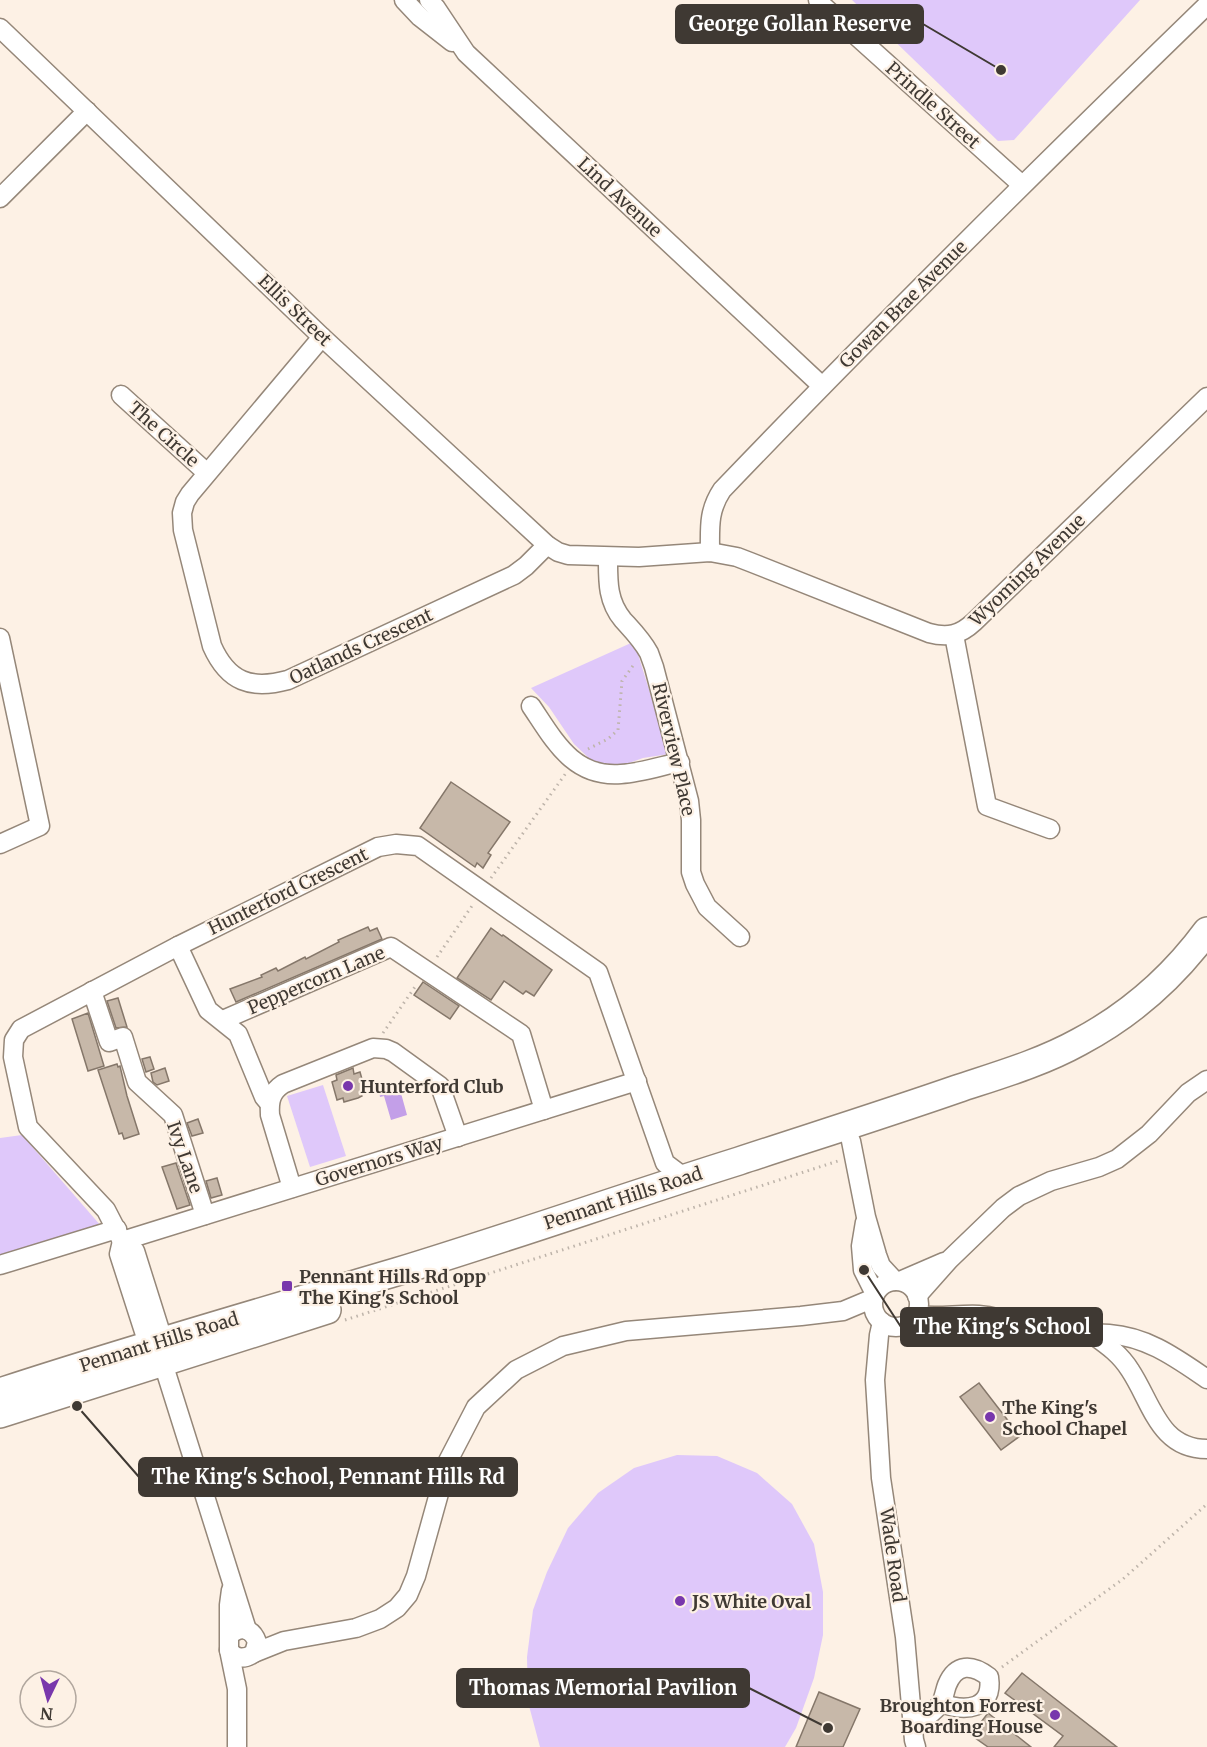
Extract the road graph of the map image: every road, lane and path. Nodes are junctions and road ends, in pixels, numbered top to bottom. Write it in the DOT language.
graph roads {
  1 [pos="404,0"];
  2 [pos="429,0"];
  3 [pos="818,0"];
  4 [pos="1207,5"];
  5 [pos="0,28"];
  6 [pos="466,53"];
  7 [pos="87,111"];
  8 [pos="1022,185"];
  9 [pos="0,198"];
  10 [pos="322,337"];
  11 [pos="822,386"];
  12 [pos="121,395"];
  13 [pos="1207,397"];
  14 [pos="207,473"];
  15 [pos="547,545"];
  16 [pos="710,552"];
  17 [pos="608,557"];
  18 [pos="954,635"];
  19 [pos="0,638"];
  20 [pos="639,657"];
  21 [pos="6,693"];
  22 [pos="531,706"];
  23 [pos="574,762"];
  24 [pos="680,762"];
  25 [pos="1050,830"];
  26 [pos="0,844"];
  27 [pos="1207,931"];
  28 [pos="740,937"];
  29 [pos="178,946"];
  30 [pos="1207,959"];
  31 [pos="92,992"];
  32 [pos="222,1020"];
  33 [pos="1207,1080"];
  34 [pos="637,1081"];
  35 [pos="269,1103"];
  36 [pos="543,1110"];
  37 [pos="458,1137"];
  38 [pos="852,1148"];
  39 [pos="675,1171"];
  40 [pos="292,1188"];
  41 [pos="205,1215"];
  42 [pos="866,1217"];
  43 [pos="119,1235"];
  44 [pos="949,1260"];
  45 [pos="0,1265"];
  46 [pos="897,1281"];
  47 [pos="874,1296"];
  48 [pos="917,1296"];
  49 [pos="843,1311"];
  50 [pos="910,1320"];
  51 [pos="881,1321"];
  52 [pos="335,1324"];
  53 [pos="1093,1335"];
  54 [pos="158,1349"];
  55 [pos="876,1362"];
  56 [pos="1207,1379"];
  57 [pos="0,1392"];
  58 [pos="0,1414"];
  59 [pos="1207,1449"];
  60 [pos="1207,1504"];
  61 [pos="243,1644"];
  62 [pos="989,1677"];
  63 [pos="941,1703"];
  64 [pos="913,1741"];
  65 [pos="237,1747"];
  1 -- 6 [label="street"];
  2 -- 6 [label="street, Lind Avenue"];
  3 -- 8 [label="street, Prindle Street"];
  4 -- 8 [label="street, Gowan Brae Avenue"];
  5 -- 7 [label="street, Ellis Street"];
  6 -- 11 [label="street, Lind Avenue"];
  7 -- 9 [label="street"];
  7 -- 10 [label="street, Ellis Street"];
  8 -- 11 [label="street, Gowan Brae Avenue"];
  10 -- 14 [label="street, Oatlands Crescent"];
  10 -- 15 [label="street, Ellis Street"];
  11 -- 16 [label="street, Gowan Brae Avenue"];
  12 -- 14 [label="street, The Circle"];
  13 -- 18 [label="street, Wyoming Avenue"];
  14 -- 15 [label="street, Oatlands Crescent"];
  15 -- 17 [label="street, Ellis Street"];
  16 -- 17 [label="street"];
  16 -- 18 [label="street, Wyoming Avenue"];
  17 -- 24 [label="street, Riverview Place"];
  18 -- 25 [label="street"];
  19 -- 21 [label="street"];
  20 -- 23 [label="path"];
  21 -- 26 [label="street"];
  22 -- 23 [label="street"];
  23 -- 24 [label="street"];
  24 -- 28 [label="street, Riverview Place"];
  27 -- 39 [label="highway, Pennant Hills Road"];
  29 -- 31 [label="street, Hunterford Crescent"];
  29 -- 32 [label="street"];
  29 -- 34 [label="street, Hunterford Crescent"];
  30 -- 38 [label="highway, Pennant Hills Road"];
  31 -- 41 [label="street, Ivy Lane"];
  31 -- 43 [label="street, Hunterford Crescent"];
  32 -- 35 [label="street"];
  32 -- 36 [label="street, Peppercorn Lane"];
  33 -- 44 [label="street"];
  34 -- 36 [label="street, Governors Way"];
  34 -- 39 [label="street, Hunterford Crescent"];
  35 -- 37 [label="street"];
  35 -- 40 [label="street"];
  36 -- 37 [label="street, Governors Way"];
  37 -- 40 [label="street, Governors Way"];
  38 -- 42 [label="street"];
  38 -- 52 [label="path, Pennant Hills Road"];
  38 -- 54 [label="highway, Pennant Hills Road"];
  39 -- 54 [label="highway, Pennant Hills Road"];
  40 -- 41 [label="street, Governors Way"];
  41 -- 43 [label="street, Governors Way"];
  42 -- 46 [label="street"];
  42 -- 47 [label="street"];
  43 -- 45 [label="street, Governors Way"];
  43 -- 54 [label="street, Hunterford Crescent"];
  44 -- 46 [label="street"];
  44 -- 48 [label="street"];
  46 -- 47 [label="street"];
  46 -- 48 [label="street"];
  47 -- 49 [label="street"];
  47 -- 51 [label="street"];
  48 -- 50 [label="street"];
  49 -- 51 [label="street"];
  49 -- 61 [label="street"];
  50 -- 51 [label="street"];
  50 -- 53 [label="street"];
  50 -- 55 [label="street"];
  51 -- 55 [label="street, Wade Road"];
  53 -- 56 [label="street"];
  53 -- 59 [label="street"];
  54 -- 57 [label="highway, Pennant Hills Road"];
  54 -- 58 [label="highway, Pennant Hills Road"];
  54 -- 61 [label="street, Hunterford Crescent"];
  55 -- 64 [label="street, Wade Road"];
  60 -- 62 [label="path"];
  61 -- 65 [label="street"];
  62 -- 63 [label="street"];
  62 -- 63 [label="street"];
  63 -- 64 [label="street"];
}
